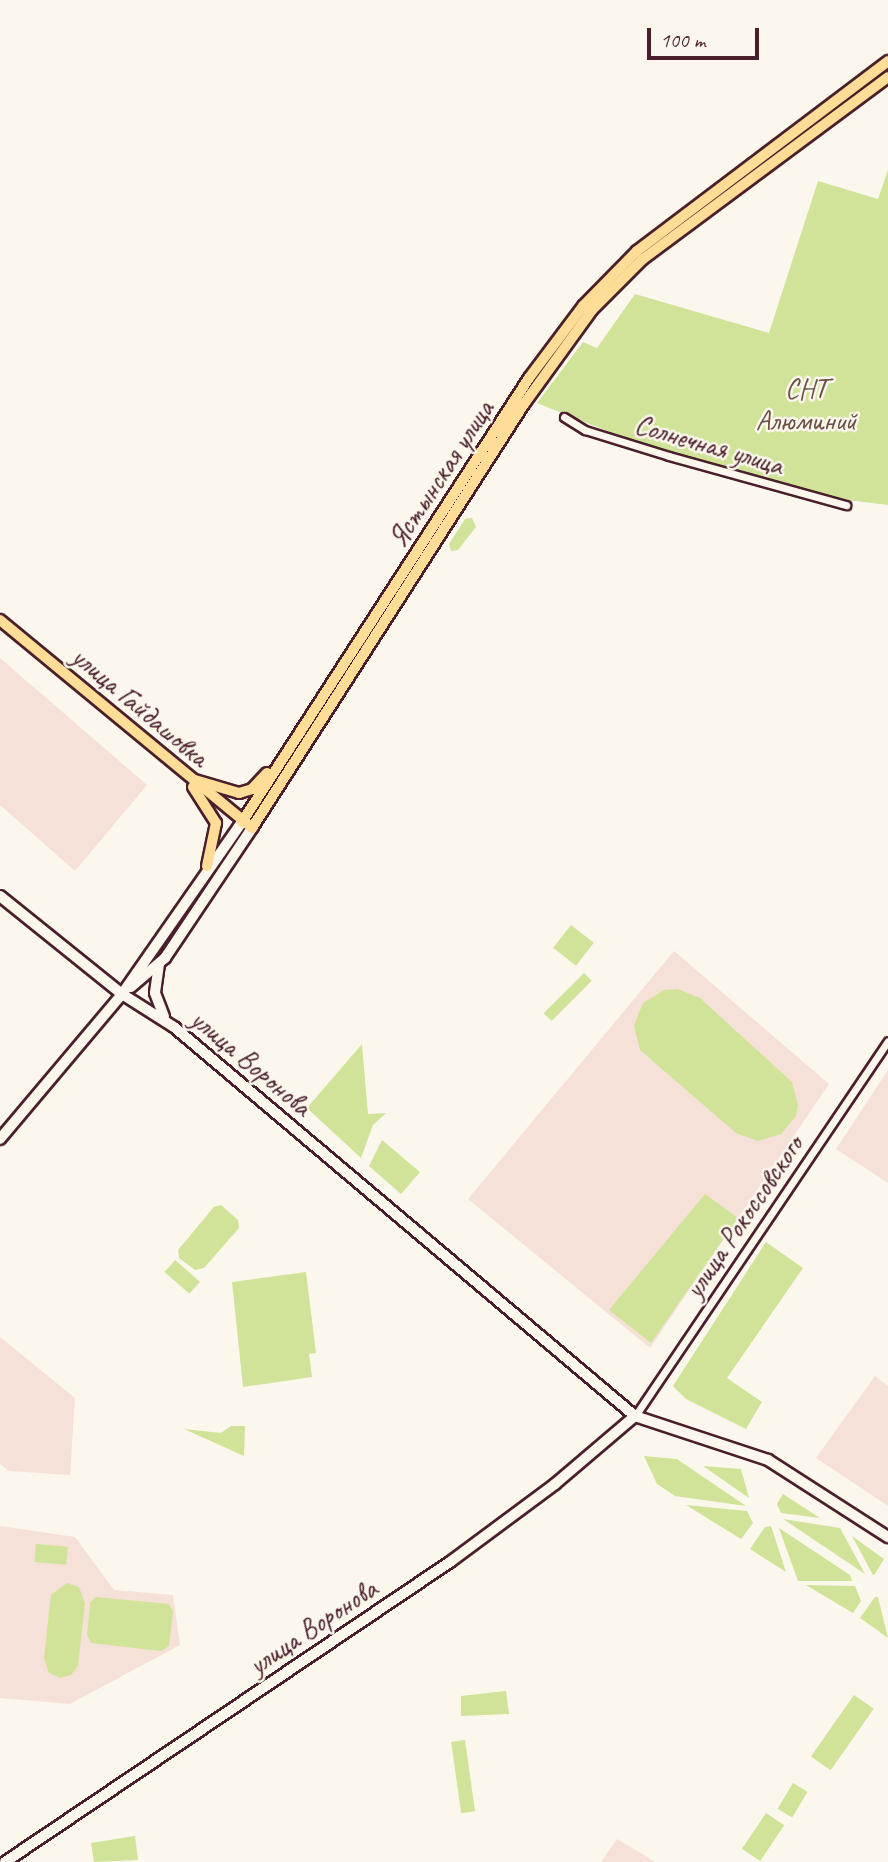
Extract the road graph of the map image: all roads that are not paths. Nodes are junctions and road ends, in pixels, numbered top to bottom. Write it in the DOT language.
graph roads {
  1 [pos="888,61"];
  2 [pos="888,77"];
  3 [pos="564,417"];
  4 [pos="846,505"];
  5 [pos="0,620"];
  6 [pos="287,750"];
  7 [pos="186,776"];
  8 [pos="242,822"];
  9 [pos="252,828"];
  10 [pos="207,866"];
  11 [pos="0,896"];
  12 [pos="159,964"];
  13 [pos="122,994"];
  14 [pos="174,1027"];
  15 [pos="888,1041"];
  16 [pos="0,1139"];
  17 [pos="635,1416"];
  18 [pos="888,1537"];
  19 [pos="5,1862"];
  1 -- 6 [label="main road, Ястынская улица"];
  2 -- 9 [label="main road, Ястынская улица"];
  3 -- 4 [label="street, Солнечная улица"];
  5 -- 7 [label="main road, улица Гайдашовка"];
  6 -- 7 [label="main road"];
  6 -- 8 [label="main road, Ястынская улица"];
  7 -- 8 [label="main road, улица Гайдашовка"];
  7 -- 10 [label="main road"];
  8 -- 9 [label="main road, улица Гайдашовка"];
  8 -- 10 [label="main road, Ястынская улица"];
  9 -- 12 [label="main road, Ястынская улица"];
  10 -- 13 [label="main road, Ястынская улица"];
  11 -- 13 [label="main road, улица Воронова"];
  12 -- 13 [label="main road, Ястынская улица"];
  12 -- 14 [label="main road"];
  13 -- 14 [label="main road, улица Воронова"];
  13 -- 16 [label="main road, Ястынская улица"];
  14 -- 17 [label="main road, улица Воронова"];
  15 -- 17 [label="street, улица Рокоссовского"];
  17 -- 18 [label="main road, улица Воронова"];
  17 -- 19 [label="main road, улица Воронова"];
}
